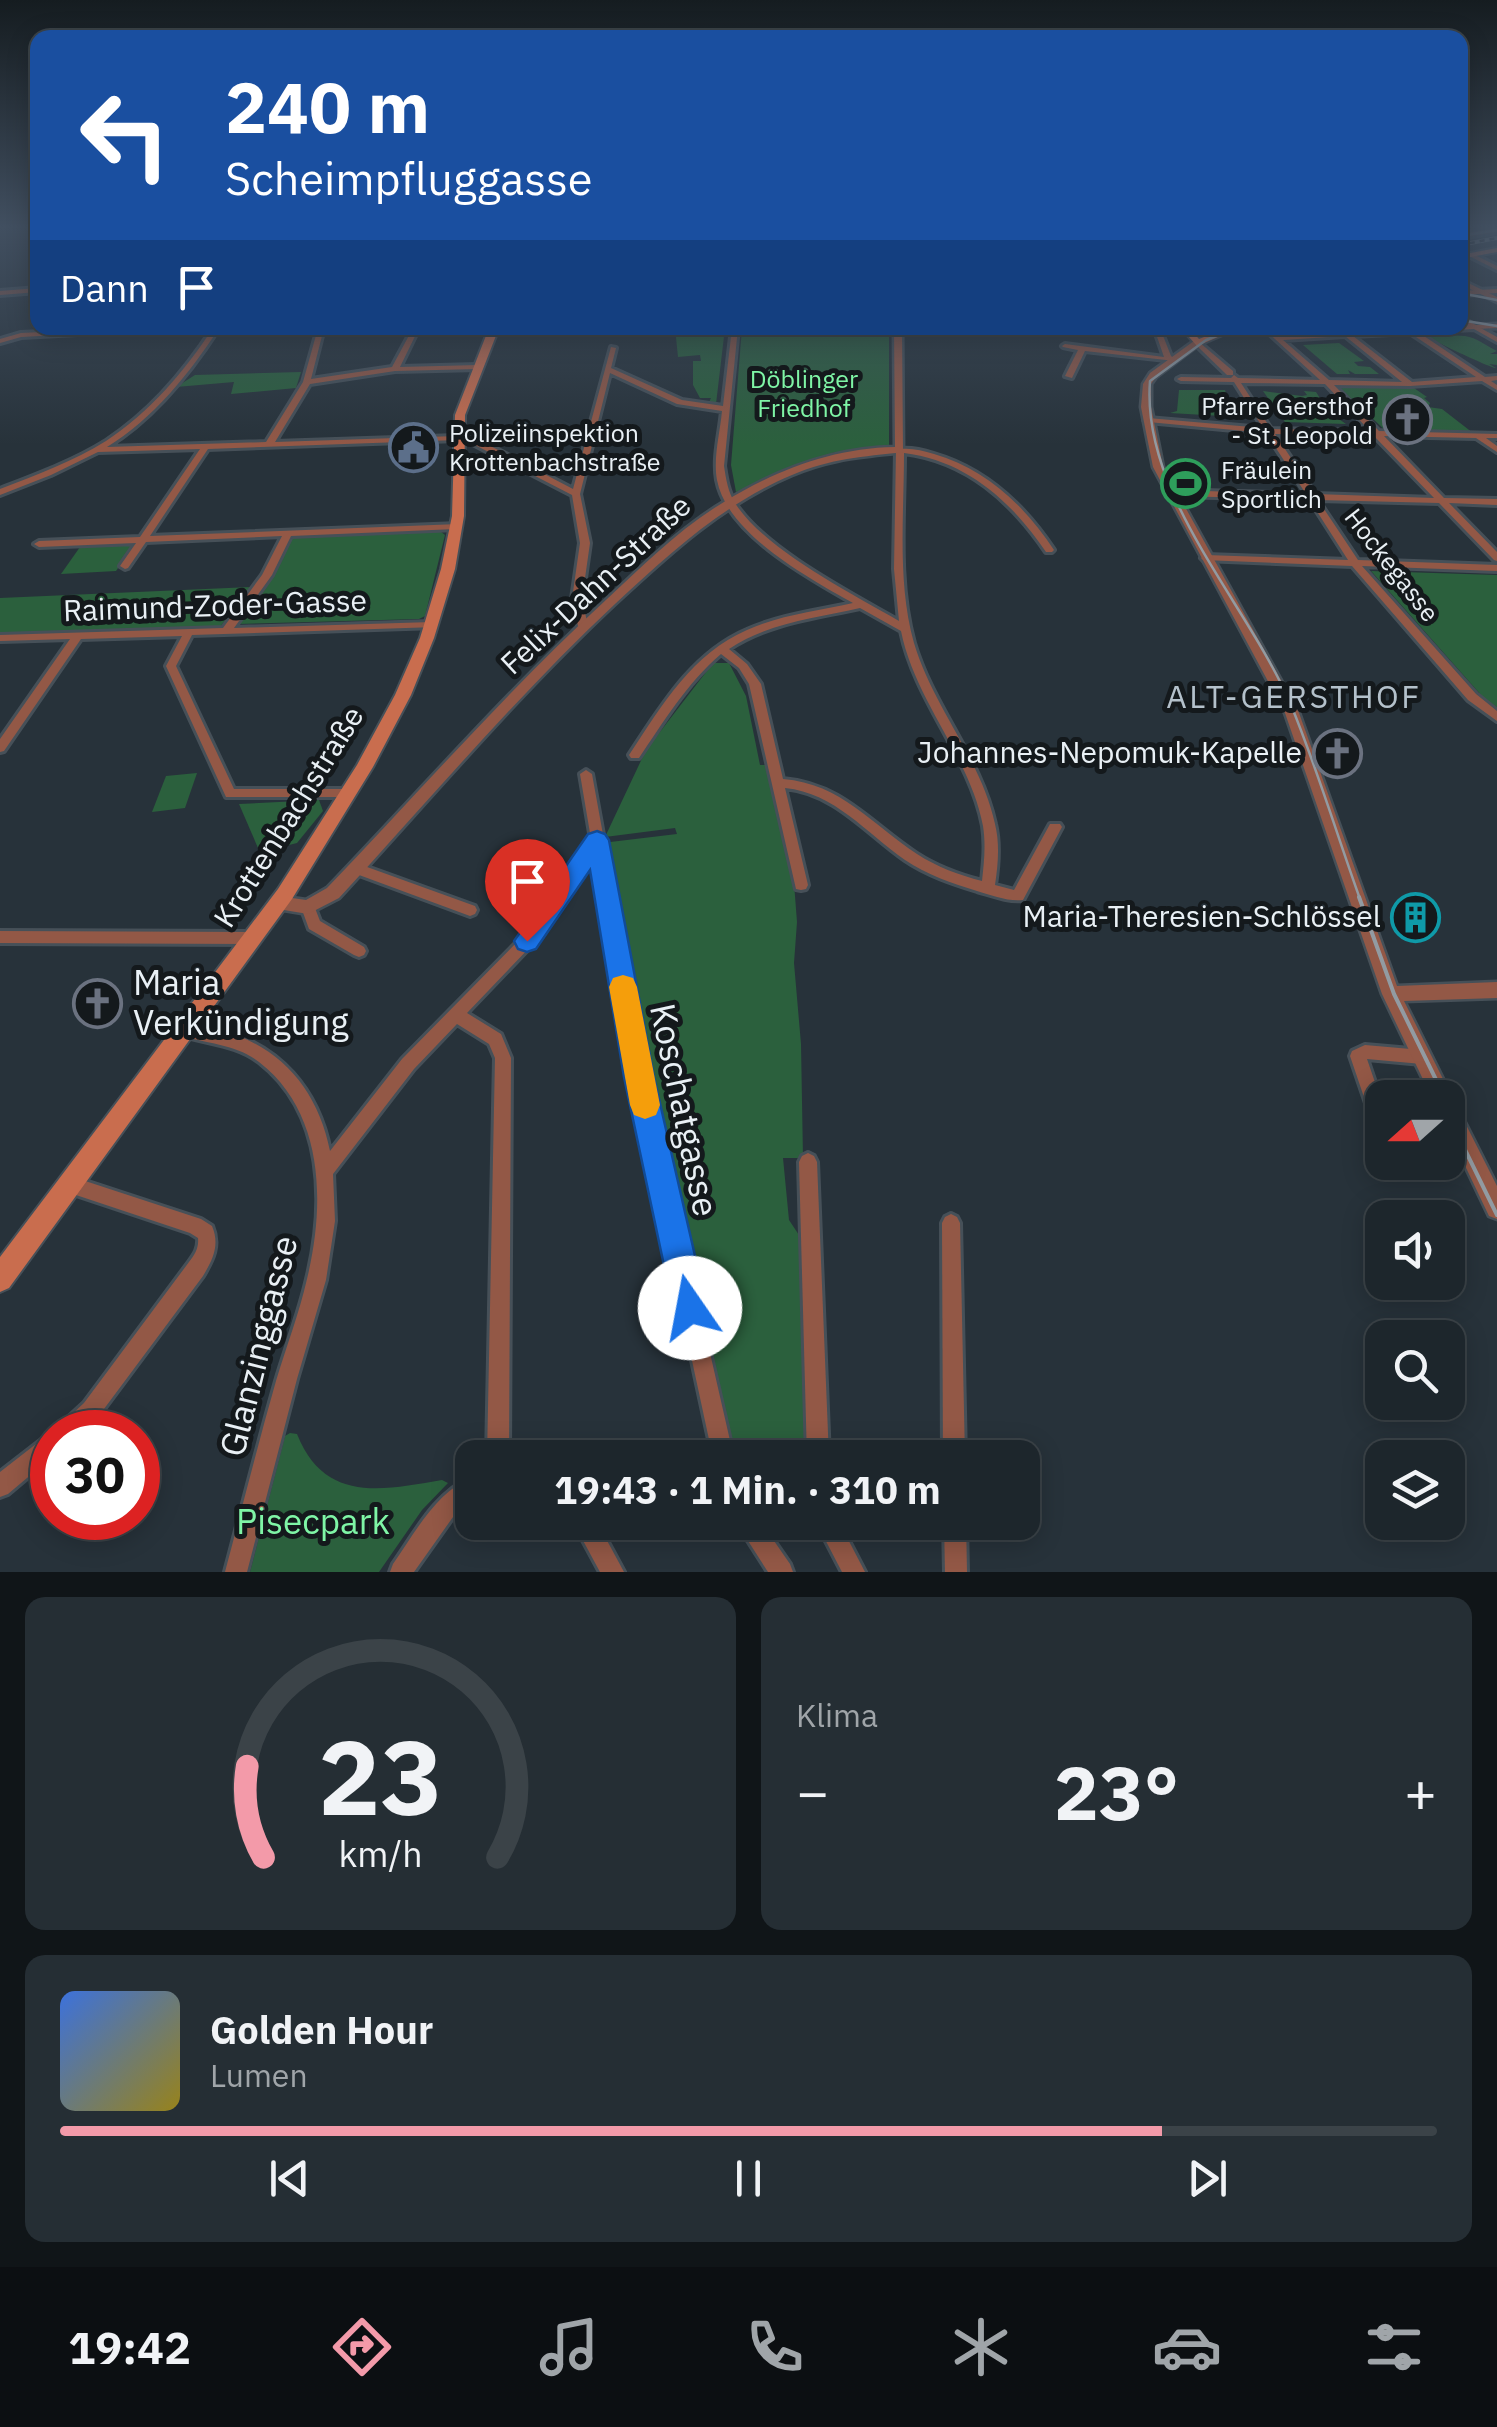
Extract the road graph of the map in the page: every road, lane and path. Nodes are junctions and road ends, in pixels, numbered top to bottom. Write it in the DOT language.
graph roads {
  1 [pos="1468,324"];
  2 [pos="1497,326"];
  3 [pos="1468,328"];
  4 [pos="1475,328"];
  5 [pos="30,335"];
  6 [pos="211,335"];
  7 [pos="319,335"];
  8 [pos="412,335"];
  9 [pos="491,335"];
  10 [pos="733,335"];
  11 [pos="898,335"];
  12 [pos="1160,335"];
  13 [pos="1191,335"];
  14 [pos="1214,335"];
  15 [pos="1274,335"];
  16 [pos="1330,335"];
  17 [pos="1348,335"];
  18 [pos="1418,335"];
  19 [pos="1278,338"];
  20 [pos="1497,340"];
  21 [pos="0,341"];
  22 [pos="1197,343"];
  23 [pos="1065,346"];
  24 [pos="614,348"];
  25 [pos="1082,349"];
  26 [pos="1173,360"];
  27 [pos="478,367"];
  28 [pos="395,369"];
  29 [pos="610,370"];
  30 [pos="1069,376"];
  31 [pos="1233,377"];
  32 [pos="1497,378"];
  33 [pos="1483,379"];
  34 [pos="1181,380"];
  35 [pos="307,382"];
  36 [pos="1326,382"];
  37 [pos="1410,384"];
  38 [pos="1497,388"];
  39 [pos="727,409"];
  40 [pos="1148,420"];
  41 [pos="1269,431"];
  42 [pos="1378,434"];
  43 [pos="1497,436"];
  44 [pos="1479,437"];
  45 [pos="457,438"];
  46 [pos="269,444"];
  47 [pos="206,446"];
  48 [pos="94,450"];
  49 [pos="900,450"];
  50 [pos="1497,450"];
  51 [pos="0,492"];
  52 [pos="576,494"];
  53 [pos="1171,494"];
  54 [pos="1313,498"];
  55 [pos="1441,501"];
  56 [pos="1497,502"];
  57 [pos="729,503"];
  58 [pos="456,526"];
  59 [pos="288,533"];
  60 [pos="143,539"];
  61 [pos="39,544"];
  62 [pos="1050,550"];
  63 [pos="1206,558"];
  64 [pos="1497,558"];
  65 [pos="1356,564"];
  66 [pos="125,566"];
  67 [pos="1497,568"];
  68 [pos="863,604"];
  69 [pos="432,625"];
  70 [pos="583,626"];
  71 [pos="905,629"];
  72 [pos="226,630"];
  73 [pos="189,632"];
  74 [pos="78,635"];
  75 [pos="0,638"];
  76 [pos="721,648"];
  77 [pos="1497,717"];
  78 [pos="0,748"];
  79 [pos="635,755"];
  80 [pos="586,774"];
  81 [pos="777,783"];
  82 [pos="348,794"];
  83 [pos="1054,826"];
  84 [pos="597,840"];
  85 [pos="356,868"];
  86 [pos="801,884"];
  87 [pos="988,889"];
  88 [pos="278,903"];
  89 [pos="460,906"];
  90 [pos="308,907"];
  91 [pos="0,937"];
  92 [pos="252,938"];
  93 [pos="360,951"];
  94 [pos="1497,990"];
  95 [pos="1391,994"];
  96 [pos="454,1014"];
  97 [pos="186,1030"];
  98 [pos="1422,1056"];
  99 [pos="1366,1080"];
  100 [pos="1433,1080"];
  101 [pos="1465,1144"];
  102 [pos="808,1162"];
  103 [pos="325,1170"];
  104 [pos="70,1185"];
  105 [pos="1497,1208"];
  106 [pos="952,1223"];
  107 [pos="0,1279"];
  108 [pos="91,1410"];
  109 [pos="498,1440"];
  110 [pos="720,1440"];
  111 [pos="817,1440"];
  112 [pos="954,1440"];
  113 [pos="30,1462"];
  114 [pos="0,1486"];
  115 [pos="455,1501"];
  116 [pos="594,1540"];
  117 [pos="760,1540"];
  118 [pos="837,1540"];
  119 [pos="956,1540"];
  120 [pos="236,1572"];
  121 [pos="401,1572"];
  122 [pos="613,1572"];
  123 [pos="782,1572"];
  124 [pos="854,1572"];
  125 [pos="956,1572"];
  1 -- 4 [label="street"];
  2 -- 4 [label="street"];
  3 -- 4 [label="street"];
  4 -- 20 [label="street"];
  5 -- 21 [label="street"];
  6 -- 48 [label="street"];
  7 -- 35 [label="street"];
  8 -- 28 [label="street"];
  9 -- 27 [label="main road, Krottenbachstraße"];
  10 -- 39 [label="street"];
  11 -- 49 [label="street"];
  12 -- 26 [label="street"];
  13 -- 22 [label="main road"];
  14 -- 22 [label="main road"];
  15 -- 19 [label="street"];
  16 -- 19 [label="street"];
  17 -- 37 [label="street"];
  18 -- 33 [label="street"];
  19 -- 36 [label="street"];
  22 -- 26 [label="street"];
  22 -- 31 [label="street, Hockegasse"];
  23 -- 25 [label="street"];
  24 -- 29 [label="street"];
  25 -- 26 [label="street"];
  25 -- 30 [label="street"];
  26 -- 40 [label="street"];
  27 -- 28 [label="street"];
  27 -- 45 [label="main road, Krottenbachstraße"];
  28 -- 35 [label="street"];
  29 -- 39 [label="street"];
  29 -- 52 [label="street"];
  31 -- 34 [label="street"];
  31 -- 36 [label="street"];
  31 -- 41 [label="street, Hockegasse"];
  32 -- 33 [label="street"];
  33 -- 37 [label="street"];
  33 -- 38 [label="street"];
  35 -- 46 [label="street"];
  36 -- 37 [label="street"];
  36 -- 42 [label="street"];
  39 -- 57 [label="street"];
  40 -- 41 [label="street"];
  40 -- 53 [label="street"];
  41 -- 42 [label="street"];
  41 -- 54 [label="street, Hockegasse"];
  42 -- 44 [label="street"];
  42 -- 55 [label="street"];
  43 -- 44 [label="street"];
  44 -- 50 [label="street"];
  45 -- 46 [label="street"];
  45 -- 52 [label="street"];
  45 -- 58 [label="main road, Krottenbachstraße"];
  46 -- 47 [label="street"];
  47 -- 48 [label="street"];
  47 -- 60 [label="street"];
  48 -- 51 [label="street"];
  49 -- 57 [label="street, Felix-Dahn-Straße"];
  49 -- 62 [label="street, Felix-Dahn-Straße"];
  49 -- 71 [label="street"];
  52 -- 70 [label="street"];
  53 -- 54 [label="street"];
  53 -- 63 [label="street"];
  54 -- 55 [label="street"];
  54 -- 65 [label="street, Hockegasse"];
  55 -- 56 [label="street"];
  55 -- 64 [label="street"];
  57 -- 68 [label="street"];
  57 -- 70 [label="street, Felix-Dahn-Straße"];
  58 -- 59 [label="street"];
  58 -- 69 [label="main road, Krottenbachstraße"];
  59 -- 60 [label="street"];
  59 -- 72 [label="street"];
  60 -- 61 [label="street"];
  60 -- 66 [label="street"];
  63 -- 65 [label="street"];
  63 -- 95 [label="street"];
  65 -- 67 [label="street"];
  65 -- 77 [label="street, Hockegasse"];
  68 -- 71 [label="street"];
  68 -- 76 [label="street"];
  69 -- 72 [label="street, Raimund-Zoder-Gasse"];
  69 -- 82 [label="main road, Krottenbachstraße"];
  70 -- 85 [label="street, Felix-Dahn-Straße"];
  71 -- 87 [label="street"];
  72 -- 73 [label="street, Raimund-Zoder-Gasse"];
  73 -- 74 [label="street, Raimund-Zoder-Gasse"];
  73 -- 82 [label="street"];
  74 -- 75 [label="street, Raimund-Zoder-Gasse"];
  74 -- 78 [label="street"];
  76 -- 79 [label="street"];
  76 -- 81 [label="street"];
  80 -- 84 [label="street, Koschatgasse"];
  81 -- 86 [label="street"];
  81 -- 87 [label="street"];
  82 -- 88 [label="main road, Krottenbachstraße"];
  83 -- 87 [label="street"];
  84 -- 96 [label="street"];
  84 -- 110 [label="street, Koschatgasse"];
  85 -- 89 [label="street"];
  85 -- 90 [label="street, Felix-Dahn-Straße"];
  88 -- 90 [label="street"];
  88 -- 92 [label="main road, Krottenbachstraße"];
  90 -- 93 [label="street"];
  91 -- 92 [label="street"];
  92 -- 97 [label="main road, Krottenbachstraße"];
  94 -- 95 [label="street"];
  95 -- 98 [label="street"];
  96 -- 103 [label="street"];
  96 -- 109 [label="street"];
  97 -- 103 [label="street, Glanzinggasse"];
  97 -- 104 [label="main road, Krottenbachstraße"];
  98 -- 99 [label="street"];
  98 -- 100 [label="street"];
  101 -- 105 [label="street"];
  102 -- 111 [label="street"];
  103 -- 120 [label="street, Glanzinggasse"];
  104 -- 107 [label="main road, Krottenbachstraße"];
  104 -- 108 [label="street"];
  106 -- 112 [label="street"];
  113 -- 114 [label="street"];
  115 -- 121 [label="street"];
  116 -- 122 [label="street"];
  117 -- 123 [label="street"];
  118 -- 124 [label="street"];
  119 -- 125 [label="street"];
}
